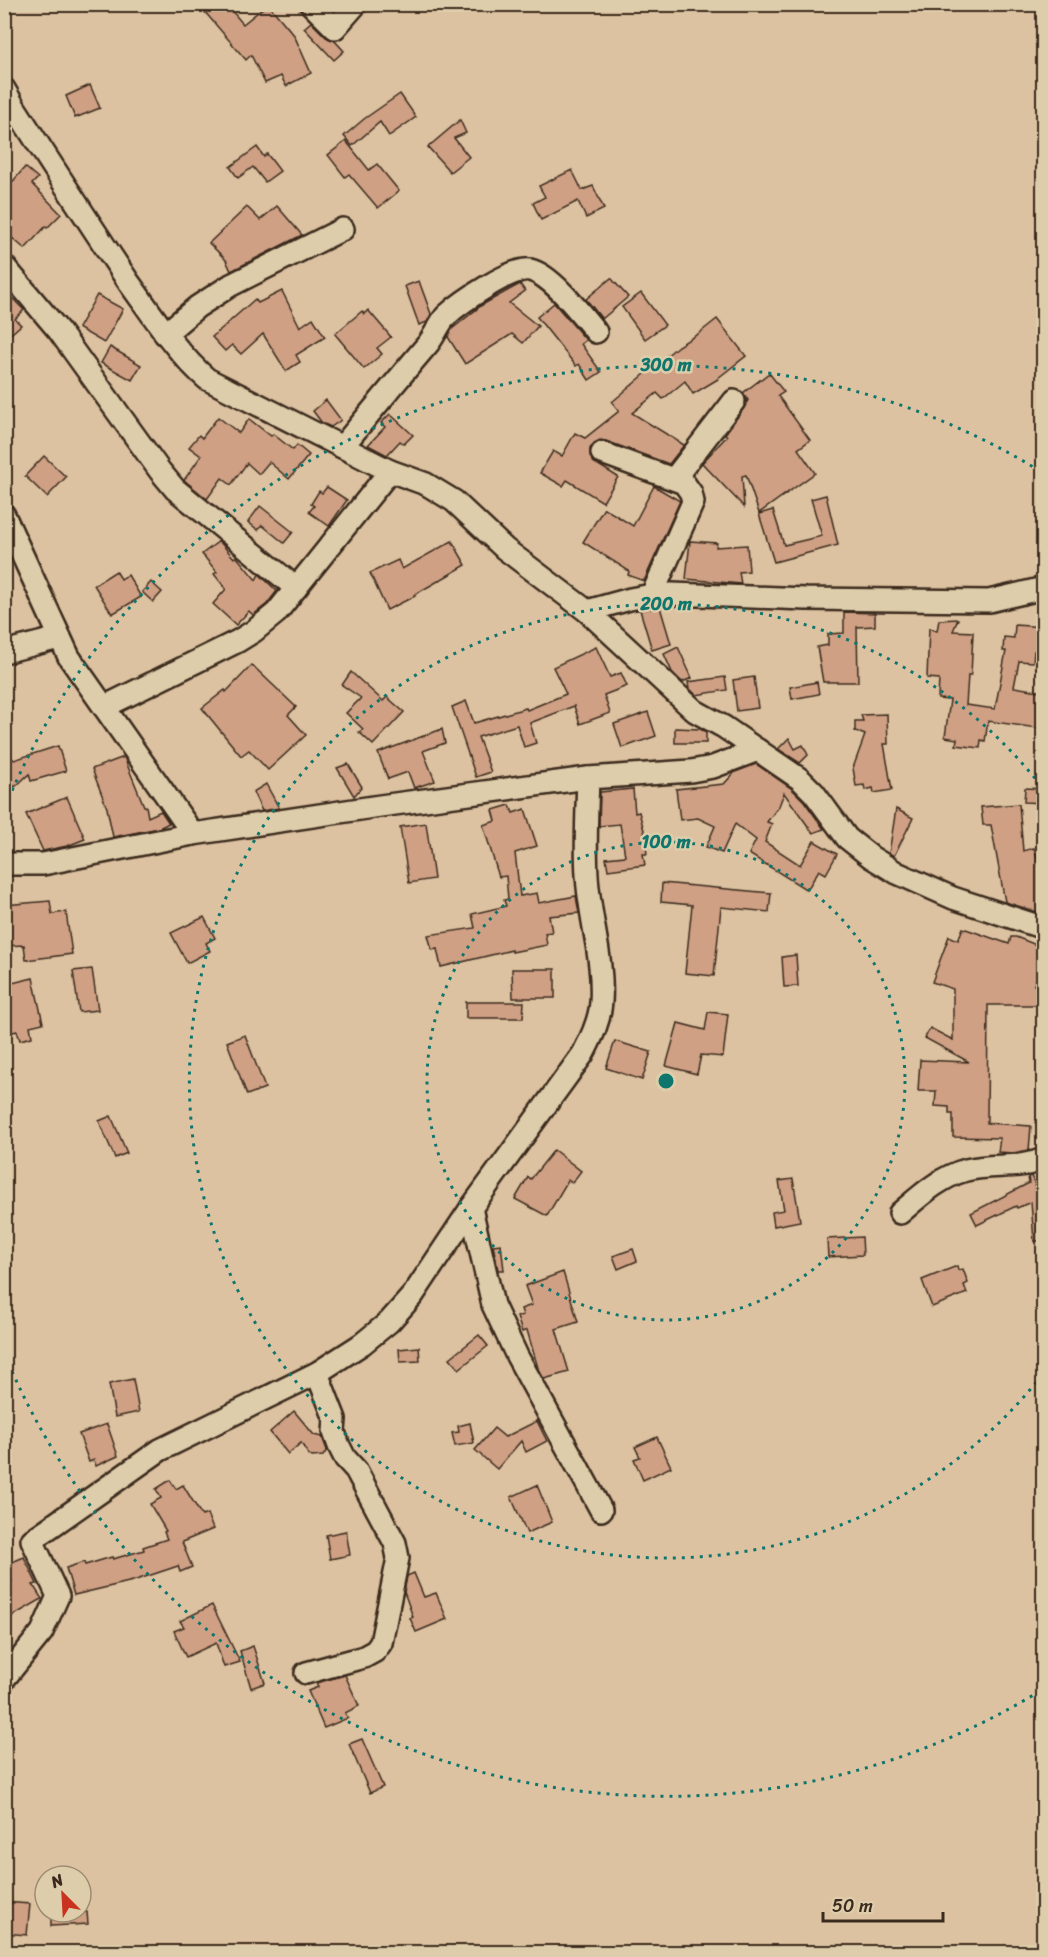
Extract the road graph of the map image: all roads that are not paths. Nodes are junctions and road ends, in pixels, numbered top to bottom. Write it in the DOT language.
graph roads {
  1 [pos="311,4"];
  2 [pos="356,4"];
  3 [pos="4,89"];
  4 [pos="343,229"];
  5 [pos="4,266"];
  6 [pos="596,332"];
  7 [pos="165,334"];
  8 [pos="734,401"];
  9 [pos="342,447"];
  10 [pos="602,453"];
  11 [pos="390,471"];
  12 [pos="674,479"];
  13 [pos="4,515"];
  14 [pos="296,588"];
  15 [pos="1044,588"];
  16 [pos="652,595"];
  17 [pos="587,611"];
  18 [pos="59,638"];
  19 [pos="4,652"];
  20 [pos="104,707"];
  21 [pos="758,750"];
  22 [pos="588,778"];
  23 [pos="192,834"];
  24 [pos="4,864"];
  25 [pos="1044,928"];
  26 [pos="1044,1159"];
  27 [pos="471,1208"];
  28 [pos="900,1213"];
  29 [pos="317,1373"];
  30 [pos="601,1510"];
  31 [pos="306,1673"];
  32 [pos="4,1678"];
  1 -- 2 [label="street"];
  3 -- 7 [label="street"];
  4 -- 7 [label="street"];
  5 -- 14 [label="street"];
  6 -- 9 [label="street"];
  7 -- 9 [label="street"];
  8 -- 12 [label="street"];
  9 -- 11 [label="street"];
  10 -- 12 [label="street"];
  11 -- 14 [label="street"];
  11 -- 17 [label="street"];
  12 -- 16 [label="street"];
  13 -- 18 [label="street"];
  14 -- 20 [label="street"];
  15 -- 16 [label="street"];
  16 -- 17 [label="street"];
  17 -- 21 [label="street"];
  18 -- 19 [label="street"];
  18 -- 20 [label="street"];
  20 -- 23 [label="street"];
  21 -- 22 [label="street"];
  21 -- 25 [label="street"];
  22 -- 23 [label="street"];
  22 -- 27 [label="street"];
  23 -- 24 [label="street"];
  26 -- 28 [label="street"];
  27 -- 29 [label="street"];
  27 -- 30 [label="street"];
  29 -- 31 [label="street"];
  29 -- 32 [label="street"];
}
